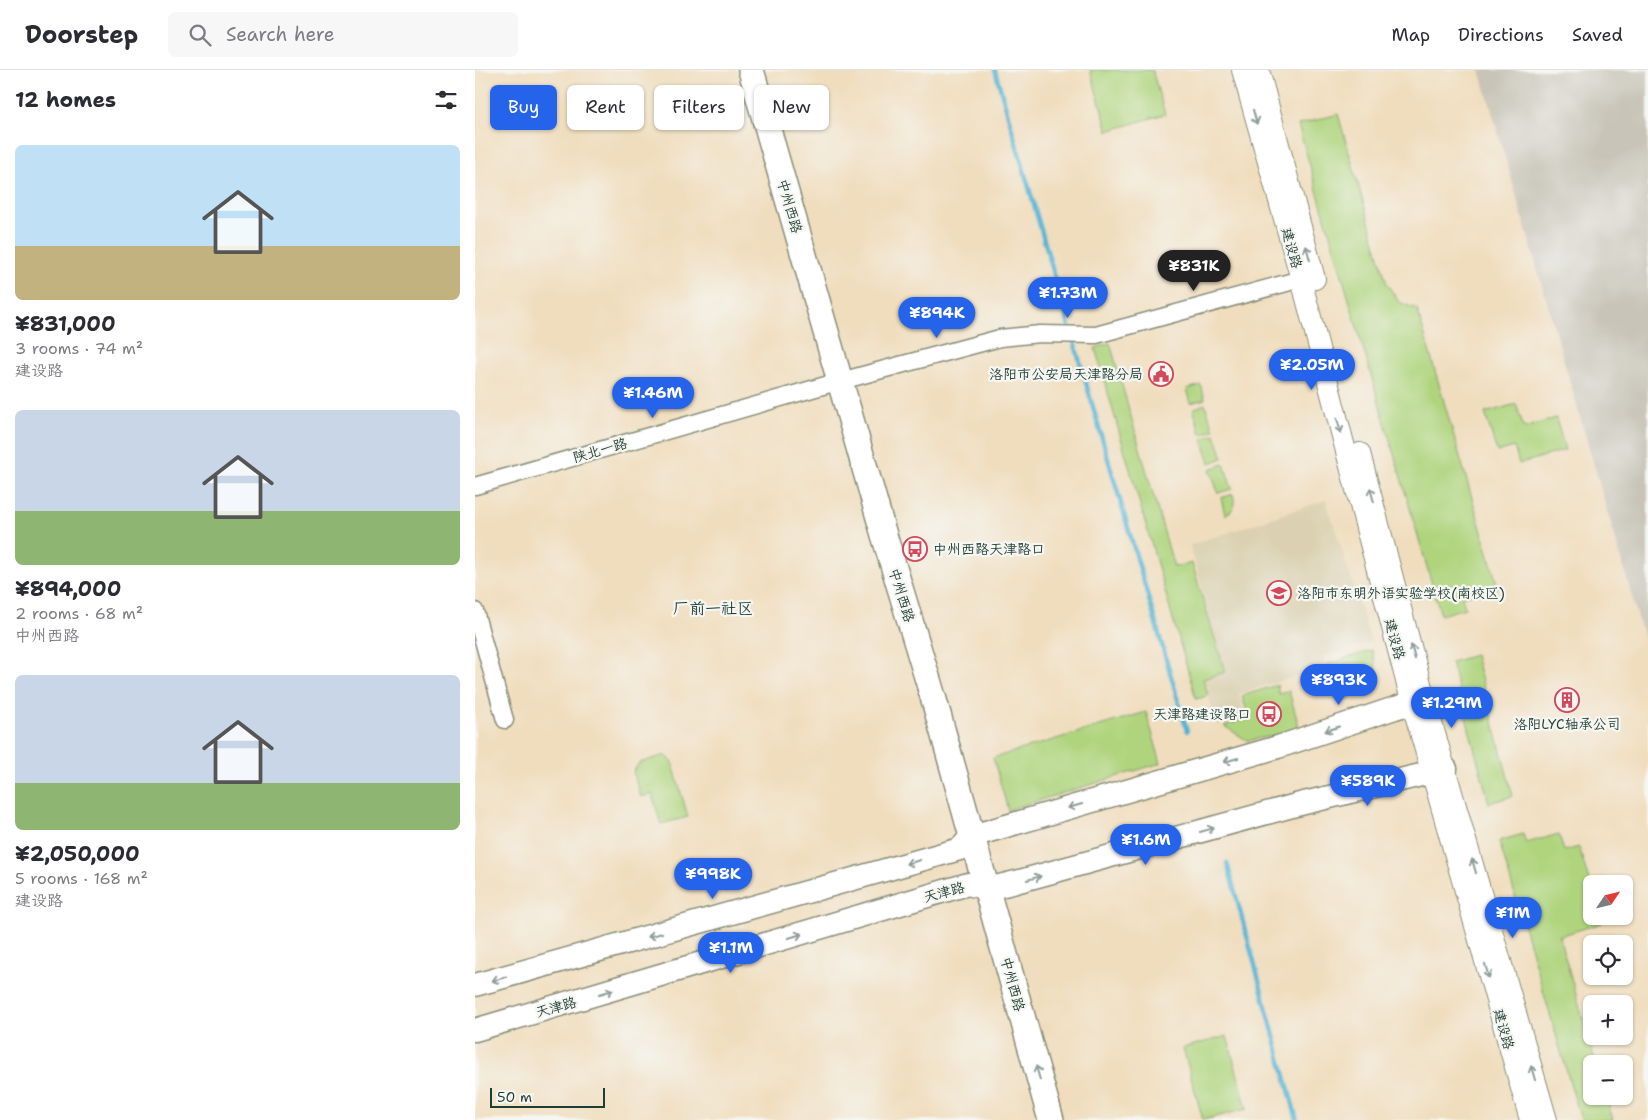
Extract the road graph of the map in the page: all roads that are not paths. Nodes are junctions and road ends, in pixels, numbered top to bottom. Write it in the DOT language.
graph roads {
  1 [pos="735,70"];
  2 [pos="751,70"];
  3 [pos="1241,70"];
  4 [pos="1259,70"];
  5 [pos="1301,279"];
  6 [pos="833,383"];
  7 [pos="475,486"];
  8 [pos="475,611"];
  9 [pos="1418,701"];
  10 [pos="505,720"];
  11 [pos="1438,770"];
  12 [pos="966,842"];
  13 [pos="977,887"];
  14 [pos="475,985"];
  15 [pos="475,1030"];
  16 [pos="1034,1120"];
  17 [pos="1051,1120"];
  18 [pos="1530,1120"];
  19 [pos="1547,1120"];
  1 -- 6 [label="main road, 中州西路"];
  2 -- 6 [label="main road, 中州西路"];
  3 -- 5 [label="street, 建设路, one-way"];
  9 -- 4 [label="street, 建设路, one-way"];
  5 -- 6 [label="street, 陕北一路"];
  5 -- 9 [label="street, 建设路, one-way"];
  6 -- 7 [label="street, 陕北一路"];
  6 -- 12 [label="main road, 中州西路"];
  8 -- 10 [label="street"];
  9 -- 11 [label="street, 建设路"];
  9 -- 12 [label="main road, one-way"];
  13 -- 11 [label="main road, 天津路, one-way"];
  11 -- 18 [label="street, 建设路, one-way"];
  19 -- 11 [label="street, 建设路, one-way"];
  12 -- 13 [label="main road, 中州西路"];
  12 -- 14 [label="main road, one-way"];
  15 -- 13 [label="main road, 天津路, one-way"];
  13 -- 16 [label="main road, 中州西路"];
  17 -- 13 [label="main road, 中州西路, one-way"];
}
